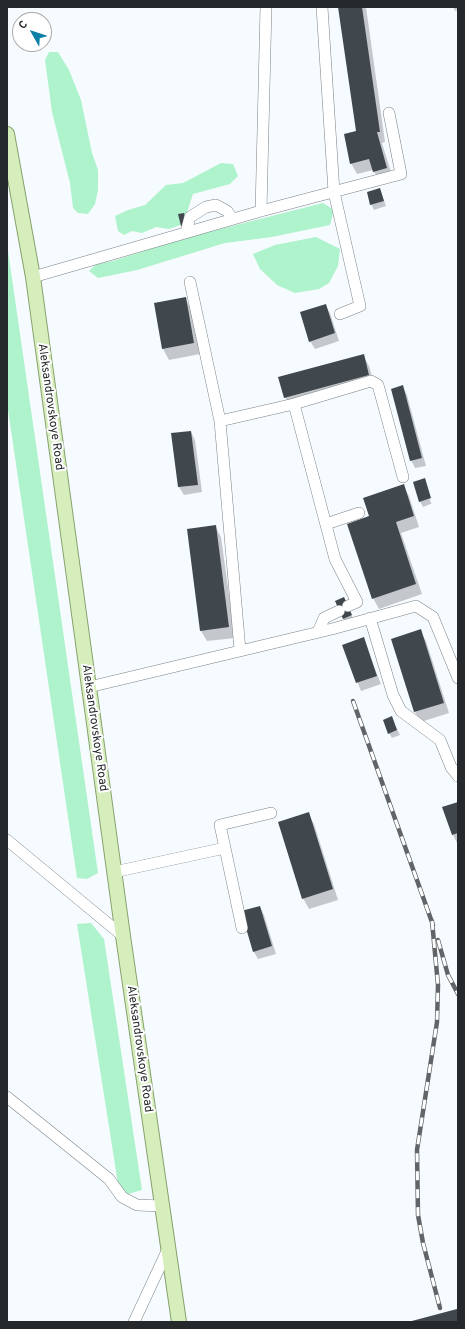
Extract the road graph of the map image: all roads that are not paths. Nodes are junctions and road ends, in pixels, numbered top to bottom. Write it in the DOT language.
graph roads {
  1 [pos="266,7"];
  2 [pos="322,7"];
  3 [pos="388,113"];
  4 [pos="7,134"];
  5 [pos="334,192"];
  6 [pos="261,210"];
  7 [pos="233,219"];
  8 [pos="186,232"];
  9 [pos="33,277"];
  10 [pos="190,282"];
  11 [pos="340,314"];
  12 [pos="294,404"];
  13 [pos="220,421"];
  14 [pos="403,477"];
  15 [pos="359,513"];
  16 [pos="326,524"];
  17 [pos="370,618"];
  18 [pos="318,632"];
  19 [pos="240,650"];
  20 [pos="458,678"];
  21 [pos="89,687"];
  22 [pos="458,776"];
  23 [pos="271,813"];
  24 [pos="7,840"];
  25 [pos="225,848"];
  26 [pos="114,872"];
  27 [pos="242,928"];
  28 [pos="123,936"];
  29 [pos="7,1097"];
  30 [pos="162,1206"];
  31 [pos="168,1249"];
  32 [pos="134,1322"];
  33 [pos="179,1322"];
  1 -- 6 [label="street"];
  2 -- 5 [label="street"];
  3 -- 5 [label="street"];
  4 -- 9 [label="main road, Aleksandrovskoye Road"];
  5 -- 6 [label="street"];
  5 -- 11 [label="street"];
  6 -- 7 [label="street"];
  7 -- 8 [label="street"];
  7 -- 8 [label="street"];
  8 -- 9 [label="street"];
  9 -- 21 [label="main road, Aleksandrovskoye Road"];
  10 -- 13 [label="street"];
  12 -- 13 [label="street"];
  12 -- 14 [label="street"];
  12 -- 16 [label="street"];
  13 -- 19 [label="street"];
  15 -- 16 [label="street"];
  16 -- 18 [label="street"];
  17 -- 18 [label="street"];
  17 -- 20 [label="street"];
  17 -- 22 [label="street"];
  18 -- 19 [label="street"];
  19 -- 21 [label="street"];
  21 -- 26 [label="main road, Aleksandrovskoye Road"];
  23 -- 25 [label="street"];
  24 -- 28 [label="street"];
  25 -- 26 [label="street"];
  25 -- 27 [label="street"];
  26 -- 28 [label="main road, Aleksandrovskoye Road"];
  28 -- 30 [label="main road, Aleksandrovskoye Road"];
  29 -- 30 [label="street"];
  30 -- 31 [label="main road, Aleksandrovskoye Road"];
  31 -- 32 [label="street"];
  31 -- 33 [label="main road, Aleksandrovskoye Road"];
}
